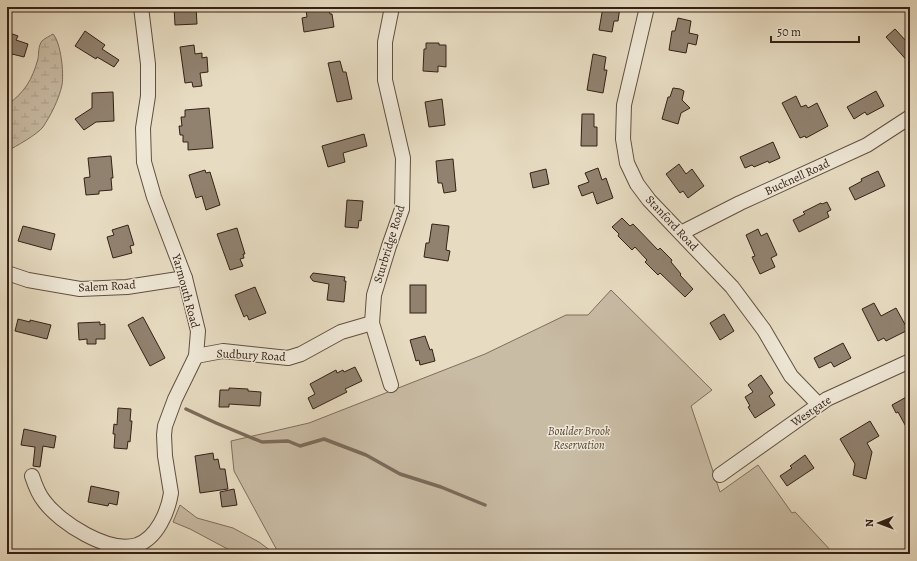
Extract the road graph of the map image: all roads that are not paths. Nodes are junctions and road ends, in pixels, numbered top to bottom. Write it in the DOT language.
graph roads {
  1 [pos="141,7"];
  2 [pos="392,7"];
  3 [pos="647,7"];
  4 [pos="910,117"];
  5 [pos="681,233"];
  6 [pos="7,273"];
  7 [pos="185,278"];
  8 [pos="372,323"];
  9 [pos="196,356"];
  10 [pos="910,361"];
  11 [pos="391,385"];
  12 [pos="818,404"];
  13 [pos="720,475"];
  14 [pos="32,476"];
  1 -- 7 [label="street, Yarmouth Road"];
  2 -- 8 [label="street, Sturbridge Road"];
  3 -- 5 [label="street, Stanford Road"];
  4 -- 5 [label="street, Bucknell Road"];
  5 -- 12 [label="street, Stanford Road"];
  6 -- 7 [label="street, Salem Road"];
  7 -- 9 [label="street, Yarmouth Road"];
  8 -- 9 [label="street, Sudbury Road"];
  8 -- 11 [label="street, Sturbridge Road"];
  9 -- 14 [label="street, Yarmouth Road"];
  10 -- 12 [label="street, Westgate"];
  12 -- 13 [label="street, Westgate"];
}
